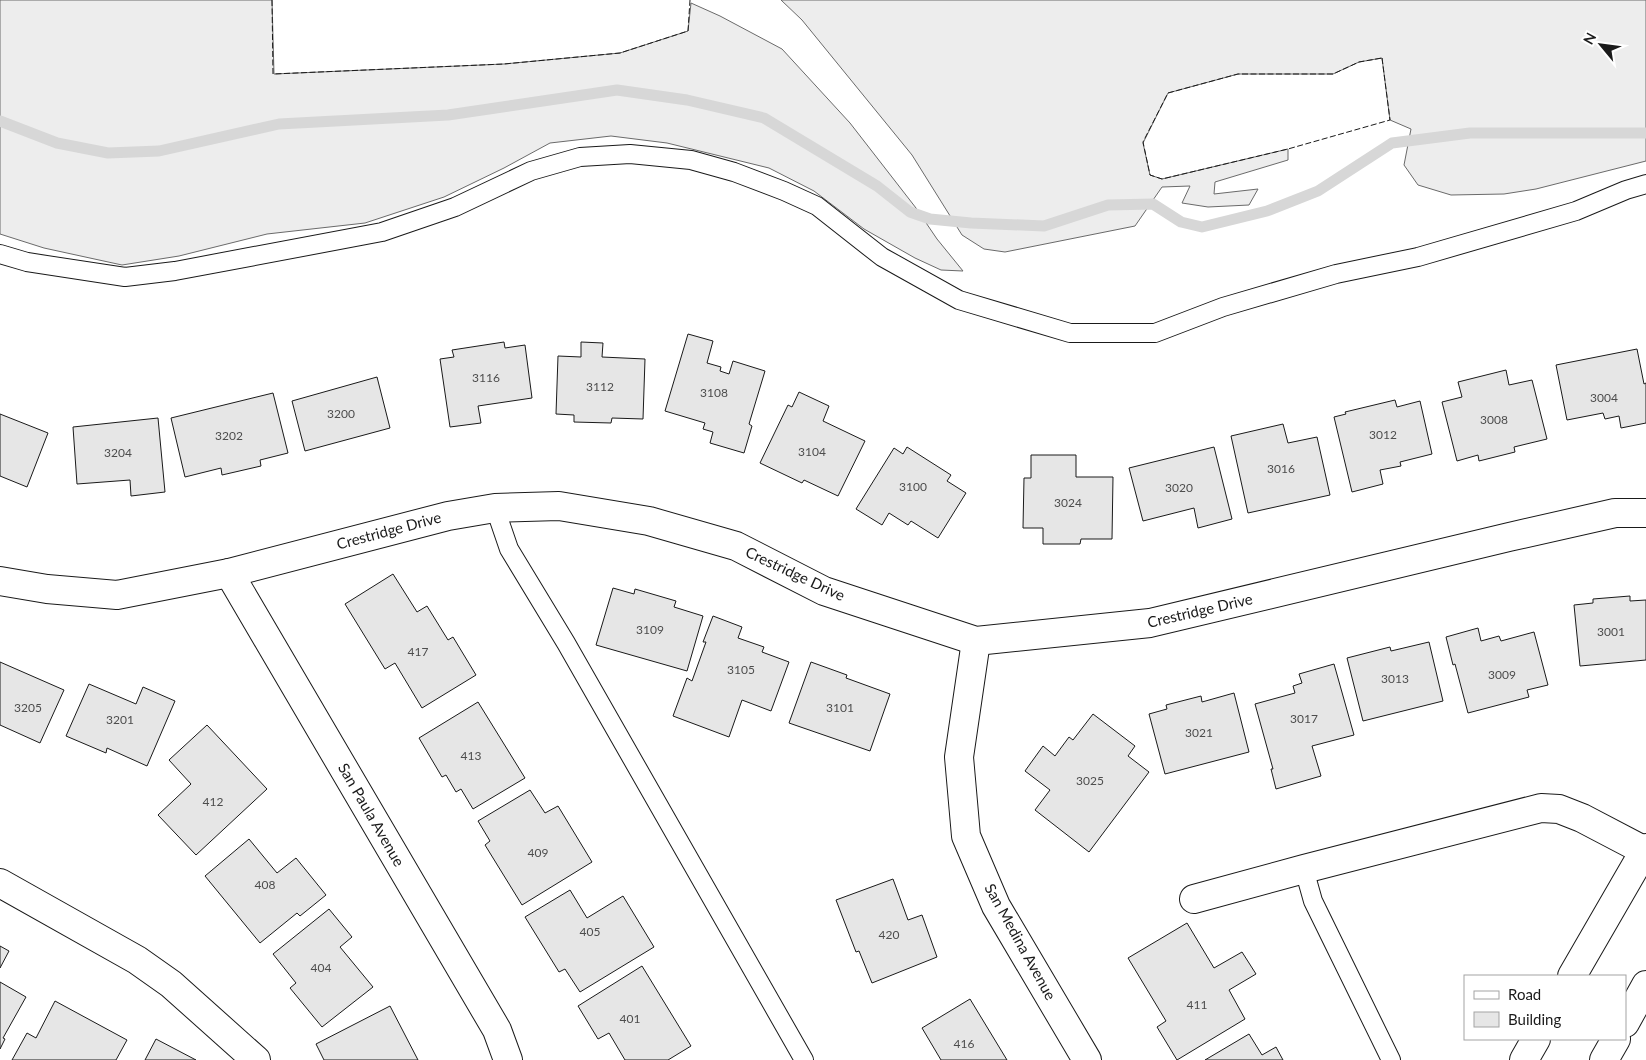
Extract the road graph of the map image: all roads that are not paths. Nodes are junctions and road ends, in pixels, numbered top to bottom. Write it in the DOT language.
graph roads {
  1 [pos="1646,184"];
  2 [pos="0,254"];
  3 [pos="495,508"];
  4 [pos="1646,513"];
  5 [pos="229,573"];
  6 [pos="0,581"];
  7 [pos="976,641"];
  8 [pos="1645,849"];
  9 [pos="1304,869"];
  10 [pos="0,883"];
  11 [pos="1194,899"];
  12 [pos="1573,975"];
  13 [pos="1646,985"];
  14 [pos="1626,1021"];
  15 [pos="1535,1040"];
  16 [pos="1615,1040"];
  17 [pos="256,1060"];
  18 [pos="508,1060"];
  19 [pos="804,1060"];
  20 [pos="1087,1060"];
  21 [pos="1391,1060"];
  22 [pos="1524,1060"];
  23 [pos="1604,1060"];
  1 -- 2 [label="lane"];
  3 -- 5 [label="street, Crestridge Drive"];
  3 -- 7 [label="street, Crestridge Drive"];
  3 -- 19 [label="lane"];
  4 -- 7 [label="street, Crestridge Drive"];
  5 -- 6 [label="street, Crestridge Drive"];
  5 -- 18 [label="street, San Paula Avenue"];
  7 -- 20 [label="street, San Medina Avenue"];
  8 -- 9 [label="street"];
  8 -- 12 [label="street"];
  9 -- 11 [label="street"];
  9 -- 21 [label="lane"];
  10 -- 17 [label="street"];
  13 -- 14 [label="street"];
  15 -- 22 [label="street"];
  16 -- 23 [label="street"];
}
